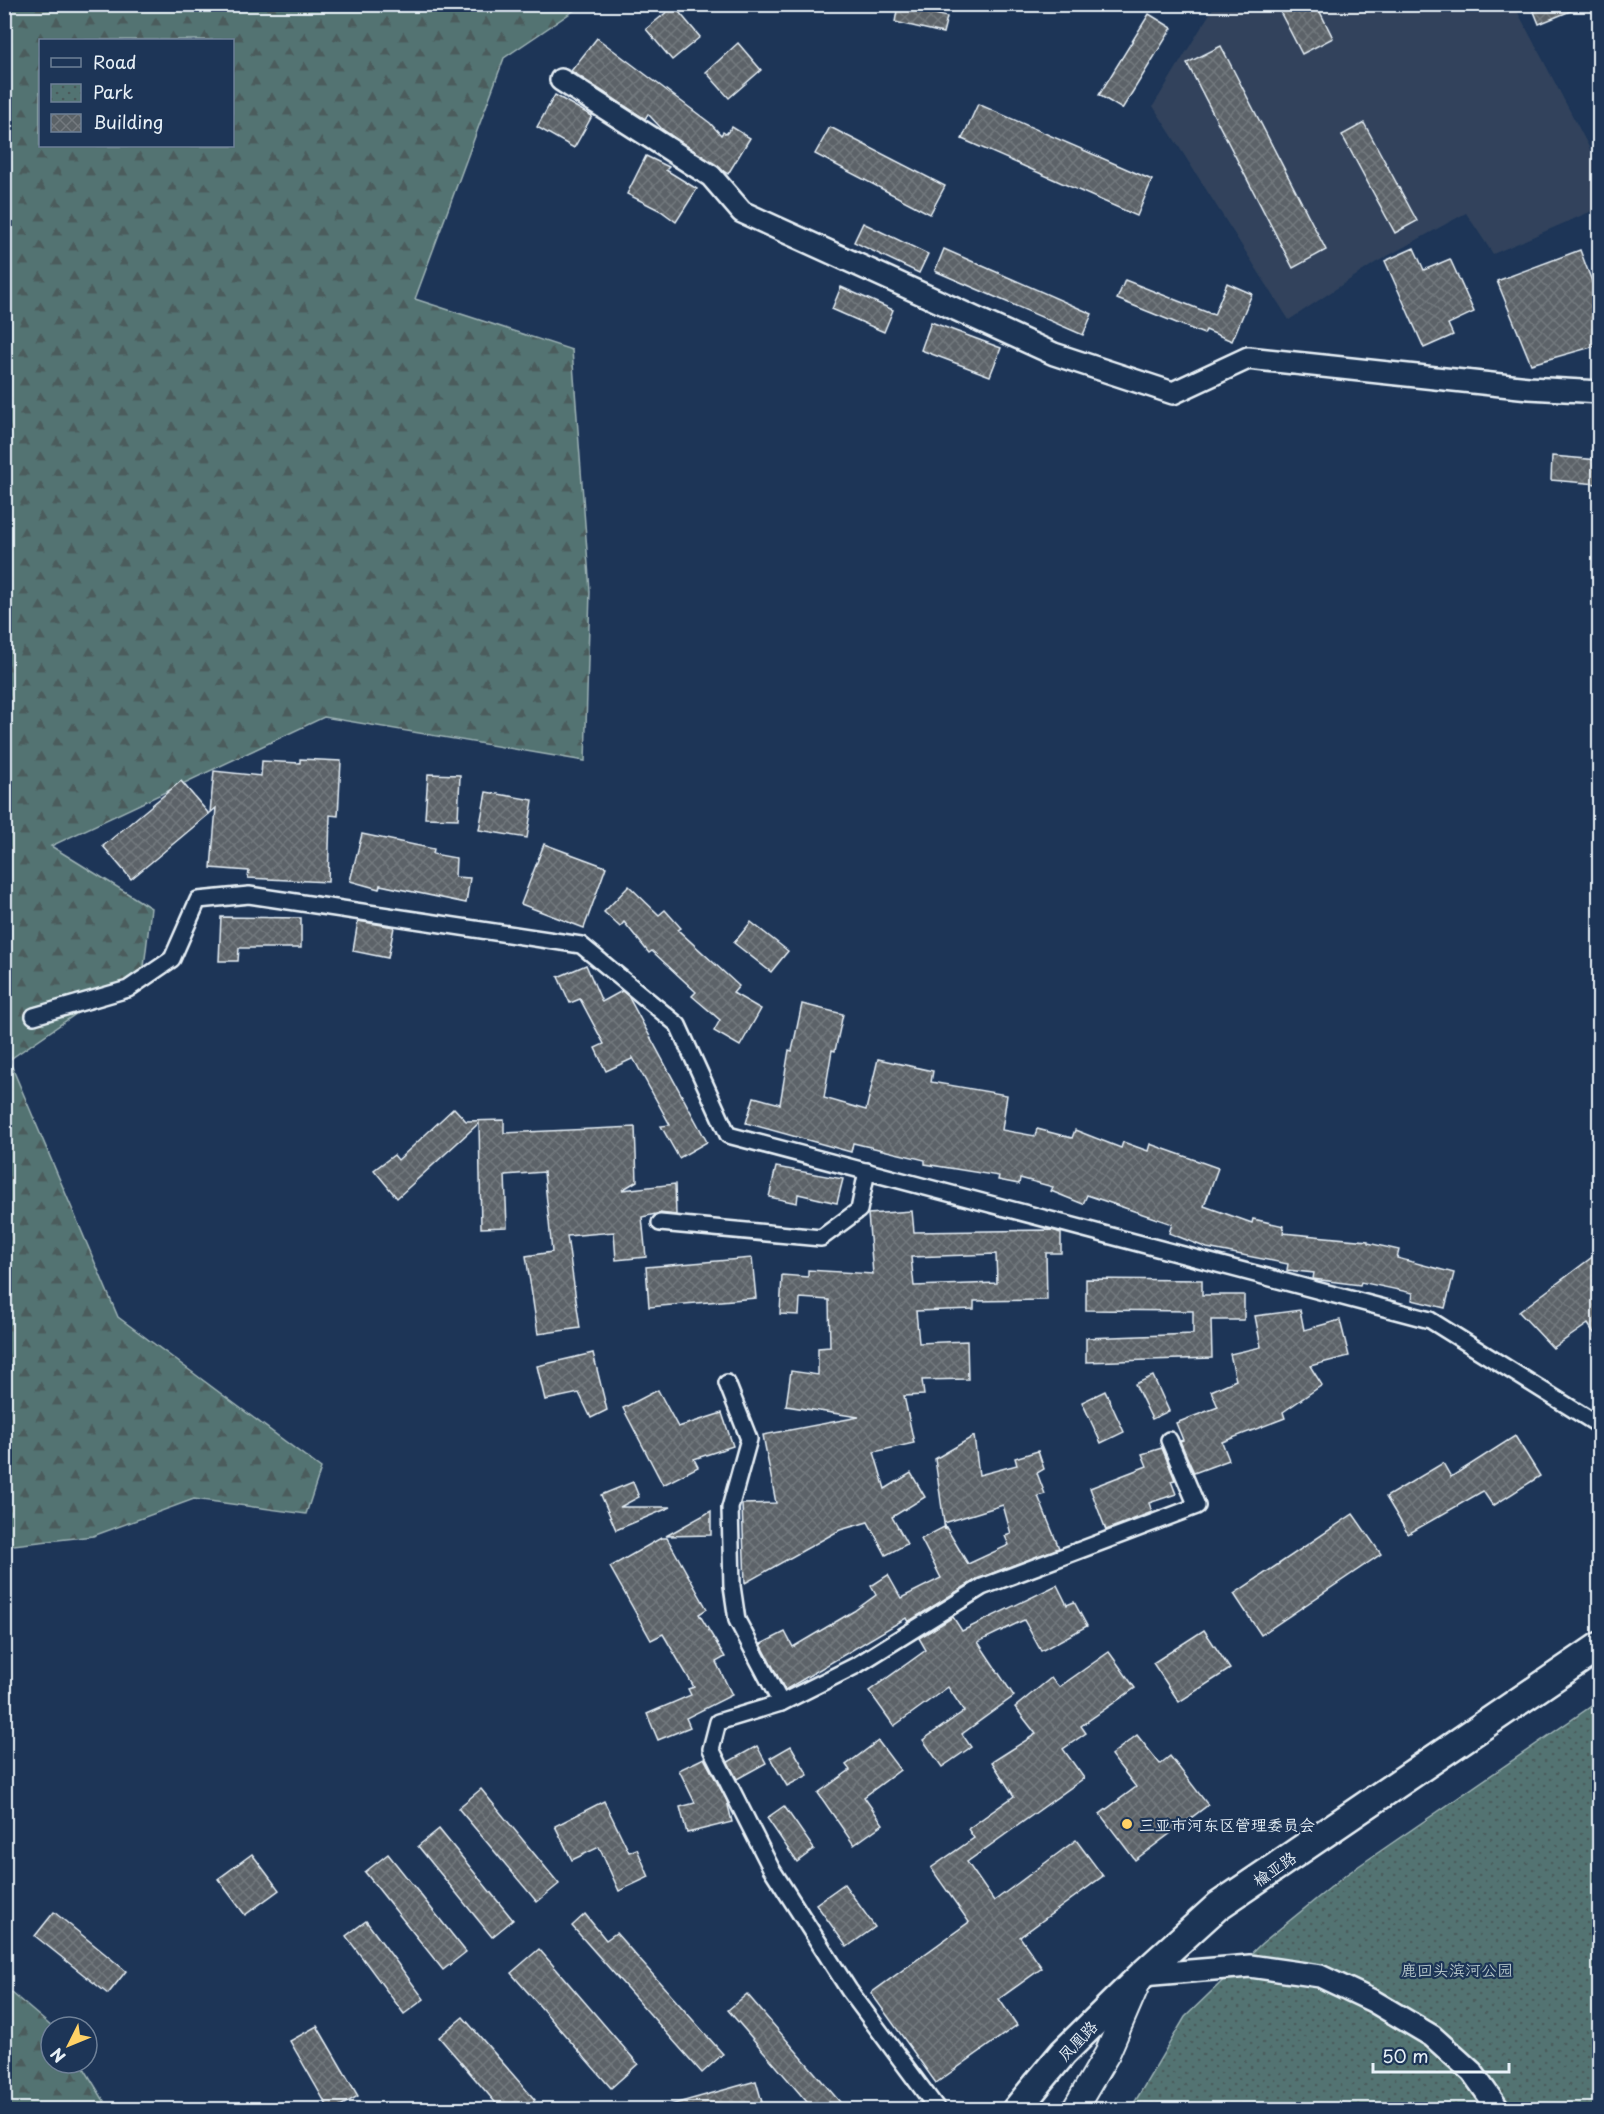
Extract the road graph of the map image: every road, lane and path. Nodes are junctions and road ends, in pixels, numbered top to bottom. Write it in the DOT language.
graph roads {
  1 [pos="561,80"];
  2 [pos="1599,392"];
  3 [pos="34,1016"];
  4 [pos="867,1172"];
  5 [pos="660,1223"];
  6 [pos="727,1383"];
  7 [pos="1599,1426"];
  8 [pos="1169,1440"];
  9 [pos="1599,1646"];
  10 [pos="781,1703"];
  11 [pos="1142,1975"];
  12 [pos="938,2109"];
  13 [pos="1016,2109"];
  14 [pos="1074,2109"];
  15 [pos="1500,2109"];
  1 -- 2 [label="street"];
  3 -- 4 [label="street"];
  4 -- 5 [label="street"];
  4 -- 7 [label="street"];
  6 -- 10 [label="street"];
  8 -- 10 [label="street"];
  9 -- 11 [label="highway, 榆亚路"];
  10 -- 12 [label="street"];
  11 -- 13 [label="highway, 凤凰路"];
  11 -- 14 [label="main road, 榆亚路"];
  11 -- 15 [label="street"];
}
